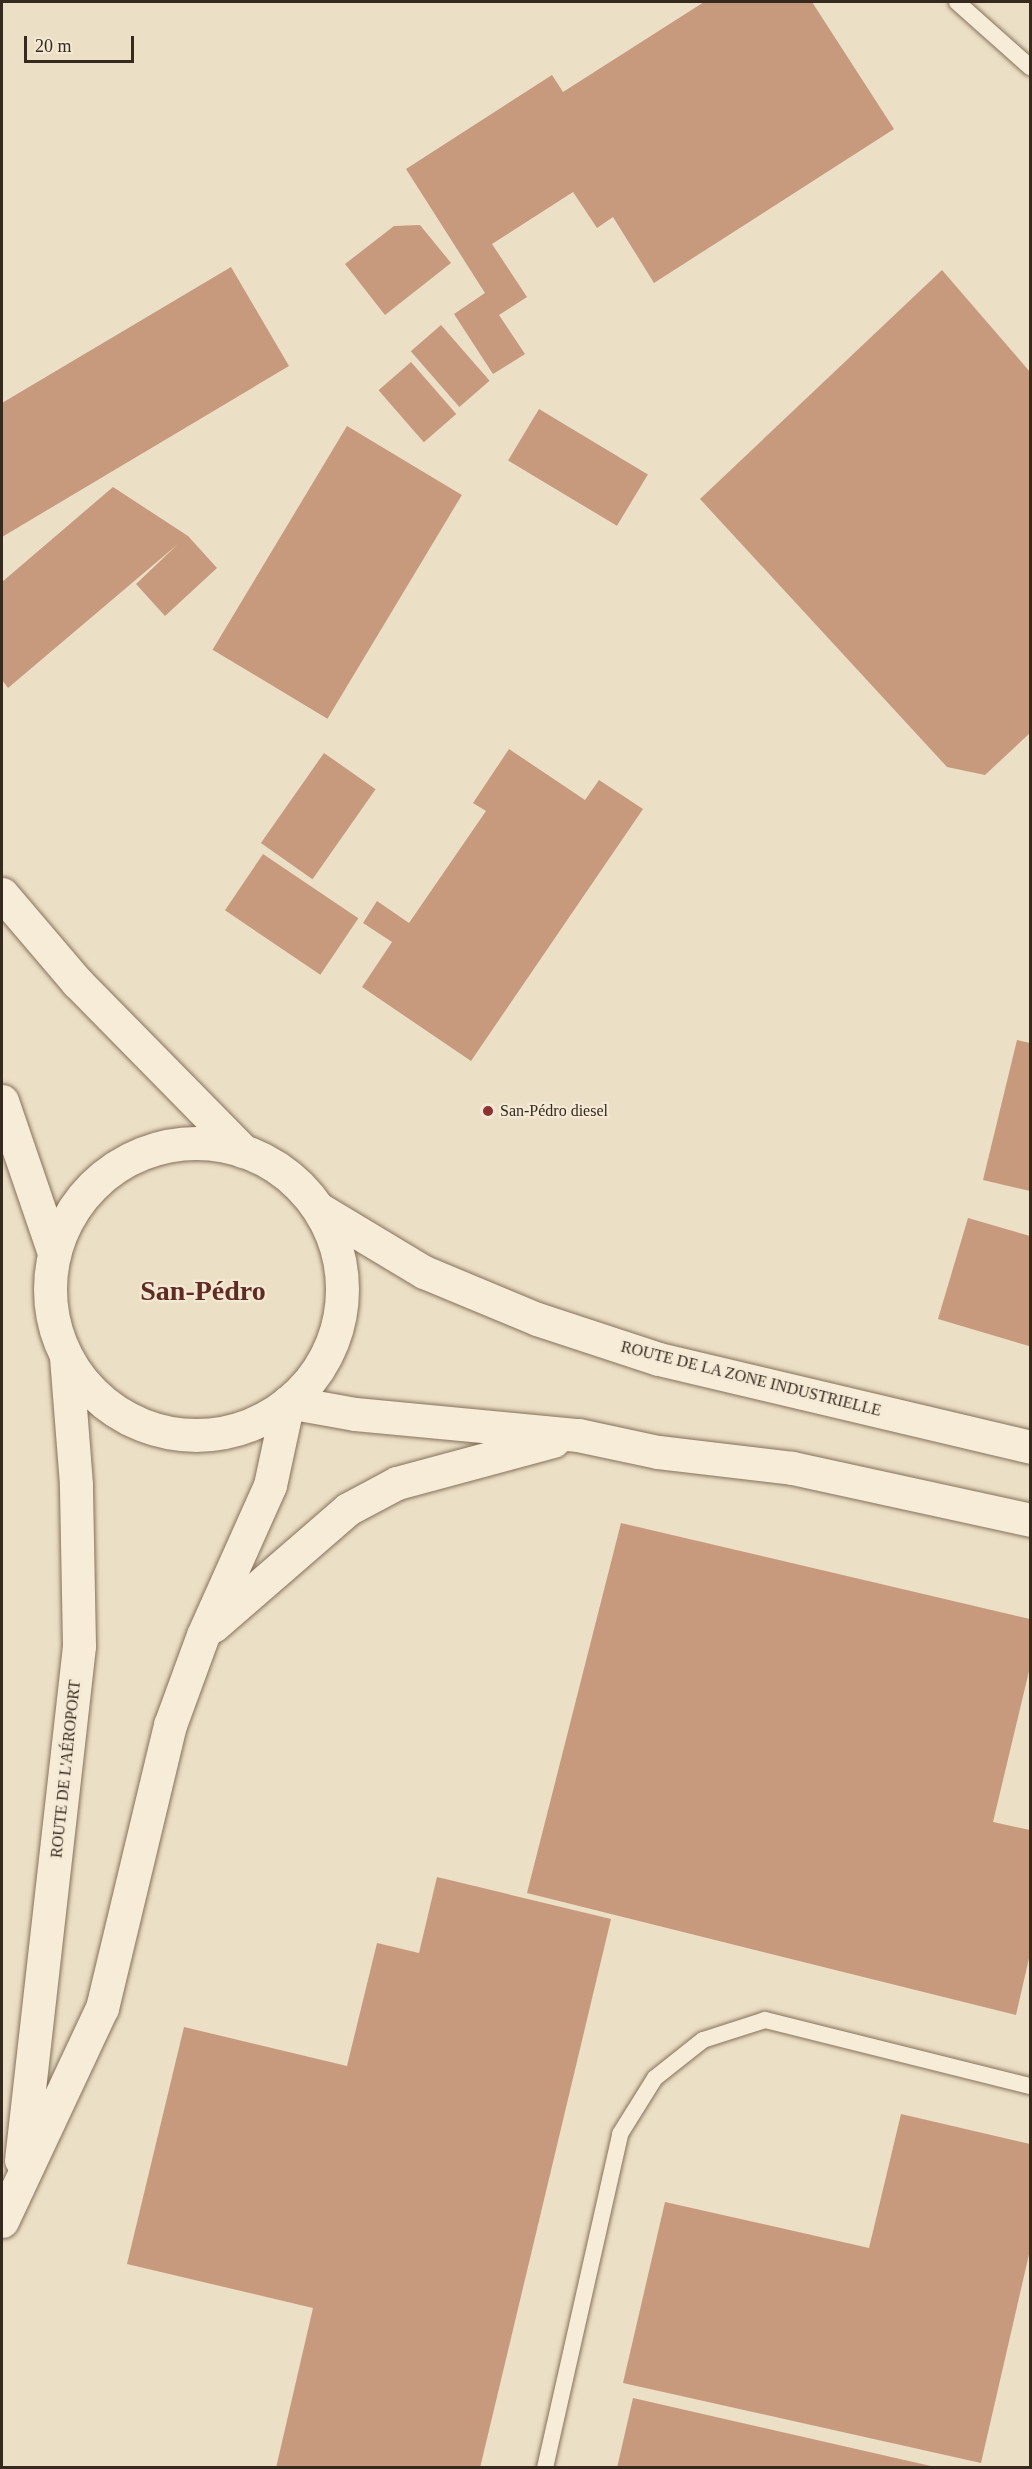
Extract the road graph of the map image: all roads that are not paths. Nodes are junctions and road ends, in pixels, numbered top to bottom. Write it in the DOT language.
graph roads {
  1 [pos="957,2"];
  2 [pos="1030,67"];
  3 [pos="2,894"];
  4 [pos="2,1101"];
  5 [pos="243,1151"];
  6 [pos="319,1209"];
  7 [pos="54,1254"];
  8 [pos="66,1356"];
  9 [pos="288,1402"];
  10 [pos="578,1435"];
  11 [pos="1030,1446"];
  12 [pos="1030,1520"];
  13 [pos="203,1635"];
  14 [pos="1030,2086"];
  15 [pos="20,2180"];
  16 [pos="2,2221"];
  17 [pos="545,2468"];
  1 -- 2 [label="lane"];
  3 -- 5 [label="main road"];
  4 -- 7 [label="main road"];
  5 -- 6 [label="main road"];
  5 -- 7 [label="main road"];
  6 -- 9 [label="main road"];
  6 -- 11 [label="main road, ROUTE DE LA ZONE INDUSTRIELLE"];
  7 -- 8 [label="main road"];
  8 -- 9 [label="main road"];
  8 -- 15 [label="main road, ROUTE DE L'AÉROPORT"];
  9 -- 10 [label="main road"];
  9 -- 13 [label="main road, ROUTE DE L'AÉROPORT"];
  10 -- 12 [label="main road"];
  10 -- 13 [label="main road"];
  13 -- 15 [label="main road, ROUTE DE L'AÉROPORT"];
  14 -- 17 [label="lane"];
  15 -- 16 [label="main road, ROUTE DE L'AÉROPORT"];
}
